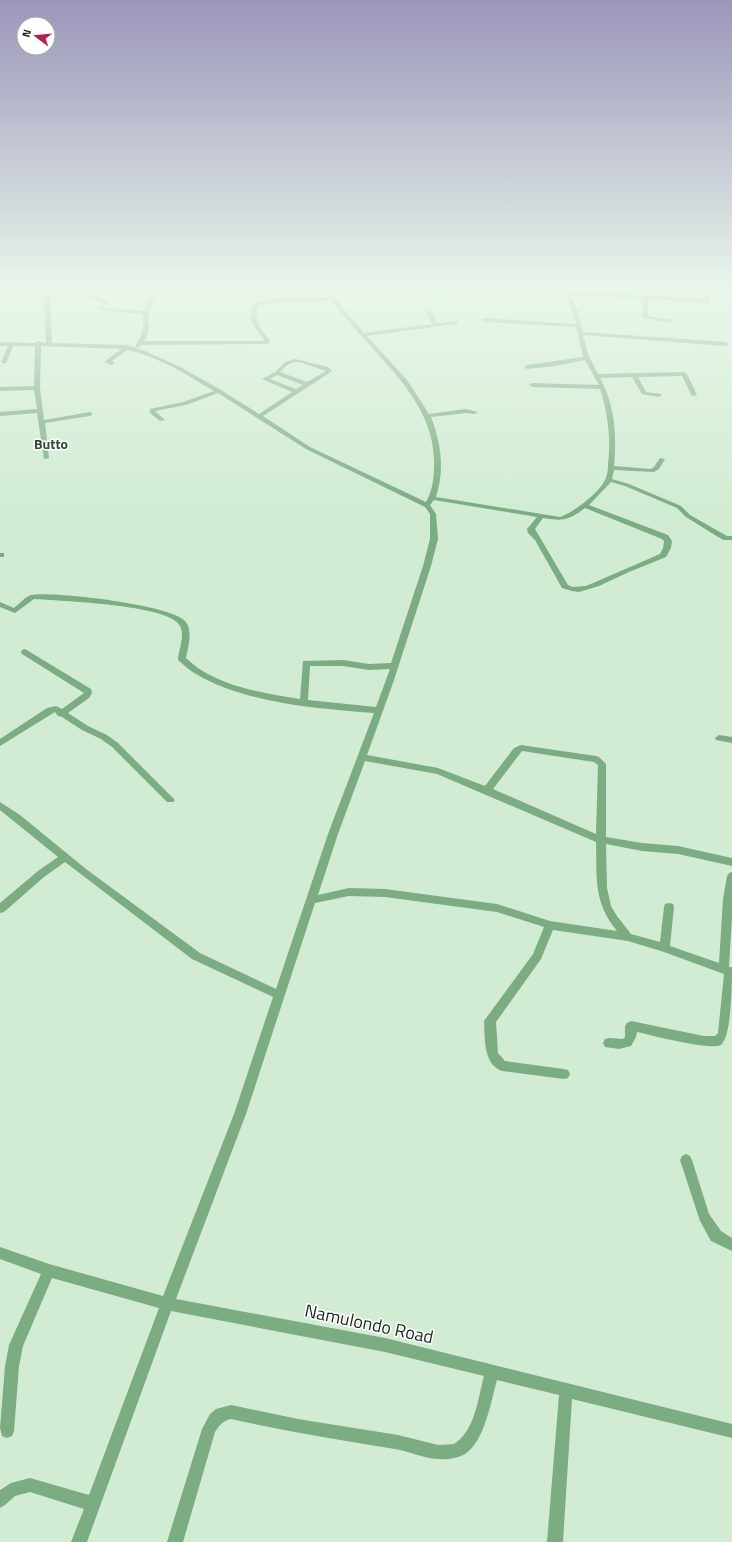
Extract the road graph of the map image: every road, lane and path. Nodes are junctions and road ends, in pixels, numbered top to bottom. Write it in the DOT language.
graph roads {
  1 [pos="38,362"];
  2 [pos="107,362"];
  3 [pos="167,362"];
  4 [pos="288,362"];
  5 [pos="305,362"];
  6 [pos="387,362"];
  7 [pos="566,362"];
  8 [pos="589,362"];
  9 [pos="112,363"];
  10 [pos="528,367"];
  11 [pos="277,373"];
  12 [pos="634,375"];
  13 [pos="597,376"];
  14 [pos="310,385"];
  15 [pos="532,385"];
  16 [pos="37,388"];
  17 [pos="602,388"];
  18 [pos="0,389"];
  19 [pos="219,390"];
  20 [pos="298,392"];
  21 [pos="660,395"];
  22 [pos="694,396"];
  23 [pos="40,411"];
  24 [pos="475,412"];
  25 [pos="0,414"];
  26 [pos="90,414"];
  27 [pos="259,416"];
  28 [pos="427,416"];
  29 [pos="162,420"];
  30 [pos="42,422"];
  31 [pos="46,458"];
  32 [pos="662,459"];
  33 [pos="611,468"];
  34 [pos="609,480"];
  35 [pos="430,502"];
  36 [pos="584,505"];
  37 [pos="542,516"];
  38 [pos="732,538"];
  39 [pos="0,604"];
  40 [pos="25,652"];
  41 [pos="394,666"];
  42 [pos="304,702"];
  43 [pos="378,710"];
  44 [pos="61,714"];
  45 [pos="719,738"];
  46 [pos="732,740"];
  47 [pos="0,743"];
  48 [pos="362,757"];
  49 [pos="487,790"];
  50 [pos="170,800"];
  51 [pos="0,805"];
  52 [pos="601,840"];
  53 [pos="65,857"];
  54 [pos="732,862"];
  55 [pos="732,876"];
  56 [pos="311,900"];
  57 [pos="669,907"];
  58 [pos="0,909"];
  59 [pos="550,925"];
  60 [pos="628,937"];
  61 [pos="665,948"];
  62 [pos="729,971"];
  63 [pos="279,995"];
  64 [pos="609,1044"];
  65 [pos="564,1074"];
  66 [pos="686,1160"];
  67 [pos="732,1245"];
  68 [pos="0,1253"];
  69 [pos="49,1272"];
  70 [pos="168,1304"];
  71 [pos="492,1370"];
  72 [pos="566,1390"];
  73 [pos="732,1431"];
  74 [pos="7,1432"];
  75 [pos="0,1500"];
  76 [pos="93,1504"];
  77 [pos="79,1542"];
  78 [pos="175,1542"];
  79 [pos="555,1542"];
  1 -- 16 [label="street"];
  2 -- 9 [label="street"];
  3 -- 19 [label="street"];
  4 -- 11 [label="street"];
  5 -- 14 [label="street"];
  6 -- 28 [label="street"];
  7 -- 10 [label="street"];
  8 -- 13 [label="street"];
  11 -- 14 [label="street"];
  11 -- 20 [label="street"];
  12 -- 13 [label="street"];
  12 -- 21 [label="street"];
  12 -- 22 [label="street"];
  13 -- 17 [label="street"];
  14 -- 20 [label="street"];
  15 -- 17 [label="street"];
  16 -- 18 [label="street"];
  16 -- 23 [label="street"];
  17 -- 33 [label="street"];
  19 -- 27 [label="street"];
  19 -- 29 [label="street"];
  20 -- 27 [label="street"];
  23 -- 25 [label="street"];
  23 -- 30 [label="street"];
  24 -- 28 [label="street"];
  26 -- 30 [label="street"];
  27 -- 35 [label="street"];
  28 -- 35 [label="street"];
  30 -- 31 [label="street"];
  32 -- 33 [label="street"];
  33 -- 34 [label="street"];
  34 -- 36 [label="street"];
  34 -- 38 [label="street"];
  35 -- 37 [label="street"];
  35 -- 41 [label="street"];
  36 -- 37 [label="street"];
  36 -- 37 [label="street"];
  39 -- 42 [label="street"];
  40 -- 44 [label="street"];
  41 -- 42 [label="street"];
  41 -- 43 [label="street"];
  42 -- 43 [label="street"];
  43 -- 48 [label="street"];
  44 -- 47 [label="street"];
  44 -- 50 [label="street"];
  45 -- 46 [label="street"];
  48 -- 49 [label="street"];
  48 -- 56 [label="street"];
  49 -- 52 [label="street"];
  49 -- 52 [label="street"];
  51 -- 53 [label="street"];
  52 -- 54 [label="street"];
  52 -- 60 [label="street"];
  53 -- 58 [label="street"];
  53 -- 63 [label="street"];
  55 -- 62 [label="street"];
  56 -- 59 [label="street"];
  56 -- 63 [label="street"];
  57 -- 61 [label="street"];
  59 -- 60 [label="street"];
  59 -- 65 [label="street"];
  60 -- 61 [label="street"];
  61 -- 62 [label="street"];
  62 -- 64 [label="street"];
  63 -- 70 [label="street"];
  66 -- 67 [label="street"];
  68 -- 69 [label="street, Namulondo Road"];
  69 -- 70 [label="street, Namulondo Road"];
  69 -- 74 [label="street"];
  70 -- 71 [label="street, Namulondo Road"];
  70 -- 76 [label="street"];
  71 -- 72 [label="street, Namulondo Road"];
  71 -- 78 [label="street"];
  72 -- 73 [label="street, Namulondo Road"];
  72 -- 79 [label="street"];
  75 -- 76 [label="street"];
  76 -- 77 [label="street"];
}
